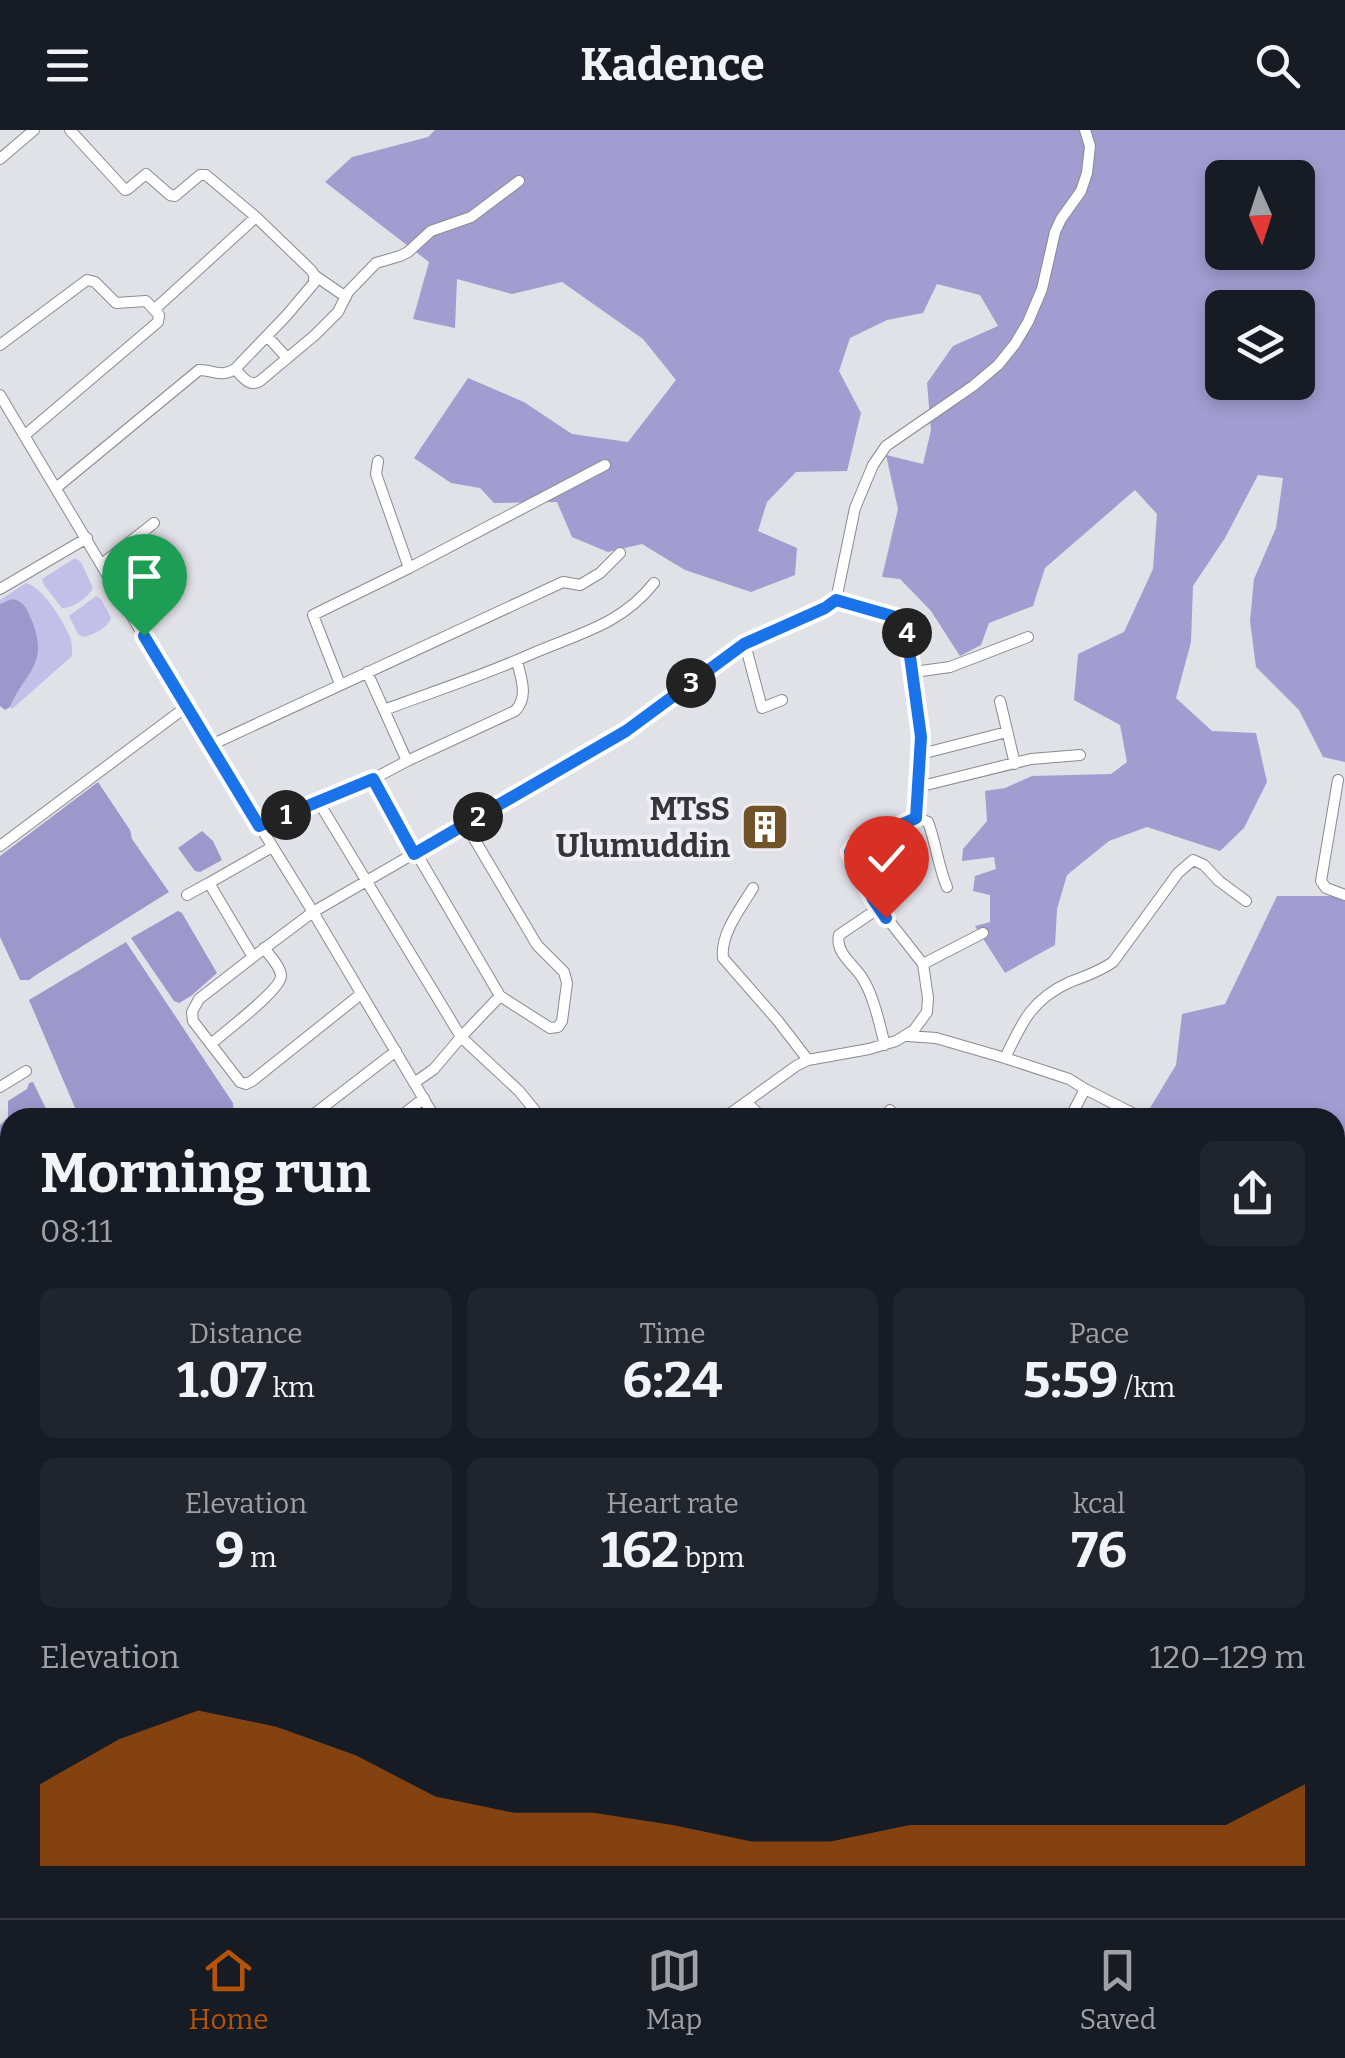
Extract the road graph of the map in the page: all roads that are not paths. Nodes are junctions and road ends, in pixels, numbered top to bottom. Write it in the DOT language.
graph roads {
  1 [pos="34,130"];
  2 [pos="70,130"];
  3 [pos="1085,130"];
  4 [pos="0,159"];
  5 [pos="519,181"];
  6 [pos="256,217"];
  7 [pos="314,276"];
  8 [pos="346,298"];
  9 [pos="155,309"];
  10 [pos="267,336"];
  11 [pos="0,345"];
  12 [pos="287,358"];
  13 [pos="234,368"];
  14 [pos="0,395"];
  15 [pos="24,435"];
  16 [pos="378,461"];
  17 [pos="605,465"];
  18 [pos="56,488"];
  19 [pos="154,522"];
  20 [pos="87,538"];
  21 [pos="620,554"];
  22 [pos="102,564"];
  23 [pos="410,568"];
  24 [pos="654,583"];
  25 [pos="0,589"];
  26 [pos="836,600"];
  27 [pos="1028,637"];
  28 [pos="744,644"];
  29 [pos="517,661"];
  30 [pos="367,672"];
  31 [pos="914,672"];
  32 [pos="340,684"];
  33 [pos="782,700"];
  34 [pos="1000,701"];
  35 [pos="186,708"];
  36 [pos="384,710"];
  37 [pos="1007,732"];
  38 [pos="210,744"];
  39 [pos="921,754"];
  40 [pos="1080,755"];
  41 [pos="407,761"];
  42 [pos="1015,764"];
  43 [pos="373,779"];
  44 [pos="1338,780"];
  45 [pos="918,786"];
  46 [pos="318,802"];
  47 [pos="916,818"];
  48 [pos="466,825"];
  49 [pos="259,826"];
  50 [pos="0,846"];
  51 [pos="272,848"];
  52 [pos="414,854"];
  53 [pos="366,881"];
  54 [pos="209,883"];
  55 [pos="947,887"];
  56 [pos="753,888"];
  57 [pos="1345,894"];
  58 [pos="187,895"];
  59 [pos="1246,901"];
  60 [pos="879,908"];
  61 [pos="312,912"];
  62 [pos="983,933"];
  63 [pos="264,948"];
  64 [pos="253,956"];
  65 [pos="923,964"];
  66 [pos="360,994"];
  67 [pos="500,996"];
  68 [pos="908,1036"];
  69 [pos="461,1037"];
  70 [pos="211,1044"];
  71 [pos="885,1045"];
  72 [pos="396,1051"];
  73 [pos="1005,1058"];
  74 [pos="808,1060"];
  75 [pos="26,1071"];
  76 [pos="414,1083"];
  77 [pos="0,1087"];
  78 [pos="1085,1089"];
  79 [pos="424,1098"];
  80 [pos="746,1102"];
  81 [pos="322,1108"];
  82 [pos="412,1108"];
  83 [pos="429,1108"];
  84 [pos="533,1108"];
  85 [pos="738,1108"];
  86 [pos="752,1108"];
  87 [pos="1075,1108"];
  88 [pos="1122,1108"];
  1 -- 4 [label="street"];
  2 -- 6 [label="street"];
  3 -- 26 [label="street"];
  5 -- 8 [label="street"];
  6 -- 7 [label="street"];
  6 -- 9 [label="street"];
  7 -- 8 [label="street"];
  7 -- 10 [label="street"];
  8 -- 12 [label="street"];
  9 -- 11 [label="street"];
  9 -- 15 [label="street"];
  10 -- 12 [label="street"];
  10 -- 13 [label="street"];
  12 -- 13 [label="street"];
  13 -- 18 [label="street"];
  14 -- 15 [label="street"];
  15 -- 18 [label="street"];
  16 -- 23 [label="street"];
  17 -- 23 [label="street"];
  18 -- 20 [label="street"];
  19 -- 22 [label="street"];
  20 -- 22 [label="street"];
  20 -- 25 [label="street"];
  21 -- 30 [label="street"];
  22 -- 35 [label="street"];
  23 -- 32 [label="street"];
  24 -- 29 [label="street"];
  26 -- 28 [label="street"];
  26 -- 31 [label="street"];
  27 -- 31 [label="street"];
  28 -- 33 [label="street"];
  28 -- 48 [label="street"];
  29 -- 36 [label="street"];
  29 -- 41 [label="street"];
  30 -- 32 [label="street"];
  30 -- 36 [label="street"];
  31 -- 39 [label="street"];
  32 -- 38 [label="street"];
  34 -- 37 [label="street"];
  35 -- 38 [label="street"];
  35 -- 50 [label="street"];
  36 -- 41 [label="street"];
  37 -- 39 [label="street"];
  37 -- 42 [label="street"];
  38 -- 49 [label="street"];
  39 -- 45 [label="street"];
  40 -- 42 [label="street"];
  41 -- 43 [label="street"];
  42 -- 45 [label="street"];
  43 -- 46 [label="street"];
  43 -- 52 [label="street"];
  44 -- 57 [label="street"];
  45 -- 47 [label="street"];
  46 -- 49 [label="street"];
  46 -- 53 [label="street"];
  47 -- 55 [label="street"];
  47 -- 60 [label="street"];
  48 -- 52 [label="street"];
  48 -- 67 [label="street"];
  49 -- 51 [label="street"];
  51 -- 54 [label="street"];
  51 -- 61 [label="street"];
  52 -- 53 [label="street"];
  52 -- 67 [label="street"];
  53 -- 61 [label="street"];
  53 -- 69 [label="street"];
  54 -- 58 [label="street"];
  54 -- 64 [label="street"];
  56 -- 74 [label="street"];
  59 -- 73 [label="street"];
  60 -- 65 [label="street"];
  60 -- 71 [label="street"];
  61 -- 63 [label="street"];
  61 -- 66 [label="street"];
  62 -- 65 [label="street"];
  63 -- 64 [label="street"];
  63 -- 70 [label="street"];
  64 -- 70 [label="street"];
  65 -- 68 [label="street"];
  66 -- 70 [label="street"];
  66 -- 72 [label="street"];
  67 -- 69 [label="street"];
  68 -- 71 [label="street"];
  68 -- 73 [label="street"];
  69 -- 76 [label="street"];
  69 -- 84 [label="street"];
  71 -- 74 [label="street"];
  72 -- 76 [label="street"];
  72 -- 81 [label="street"];
  73 -- 78 [label="street"];
  74 -- 80 [label="street"];
  75 -- 77 [label="street"];
  76 -- 79 [label="street"];
  78 -- 87 [label="street"];
  78 -- 88 [label="street"];
  79 -- 82 [label="street"];
  79 -- 83 [label="street"];
  80 -- 85 [label="street"];
  80 -- 86 [label="street"];
}
